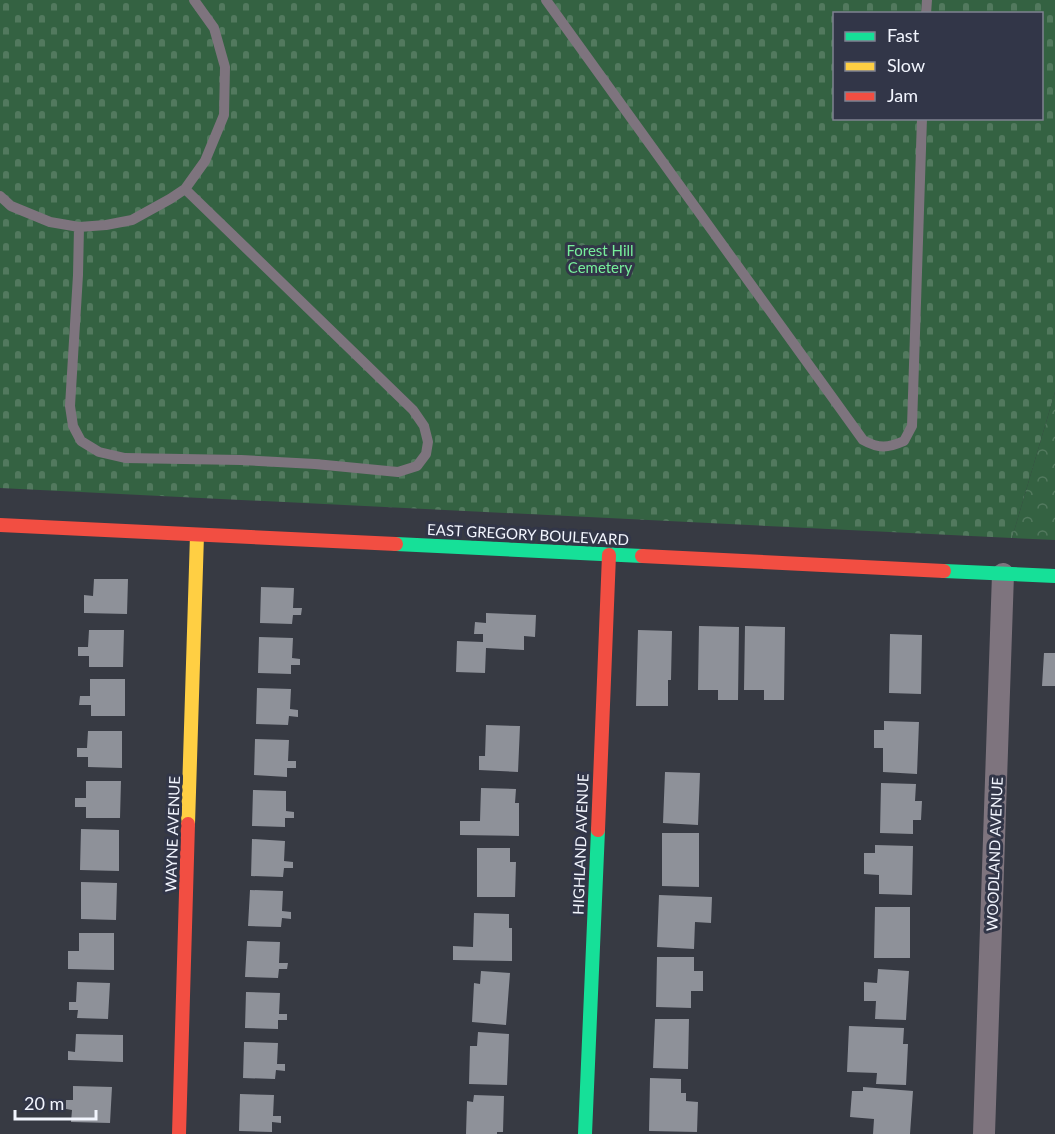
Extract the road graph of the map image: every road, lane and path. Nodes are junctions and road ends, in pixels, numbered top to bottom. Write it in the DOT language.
graph roads {
  1 [pos="194,0"];
  2 [pos="546,0"];
  3 [pos="922,120"];
  4 [pos="184,189"];
  5 [pos="0,196"];
  6 [pos="78,227"];
  7 [pos="0,525"];
  8 [pos="197,535"];
  9 [pos="609,555"];
  10 [pos="1004,574"];
  11 [pos="1055,576"];
  12 [pos="179,1134"];
  13 [pos="585,1134"];
  14 [pos="984,1134"];
  1 -- 4 [label="lane"];
  2 -- 3 [label="lane"];
  4 -- 6 [label="lane"];
  4 -- 6 [label="lane"];
  5 -- 6 [label="lane"];
  7 -- 8 [label="street, EAST GREGORY BOULEVARD"];
  8 -- 9 [label="street, EAST GREGORY BOULEVARD"];
  8 -- 12 [label="street, WAYNE AVENUE"];
  9 -- 10 [label="street, EAST GREGORY BOULEVARD"];
  9 -- 13 [label="street, HIGHLAND AVENUE"];
  10 -- 11 [label="street, EAST GREGORY BOULEVARD"];
  10 -- 14 [label="street, WOODLAND AVENUE"];
}
